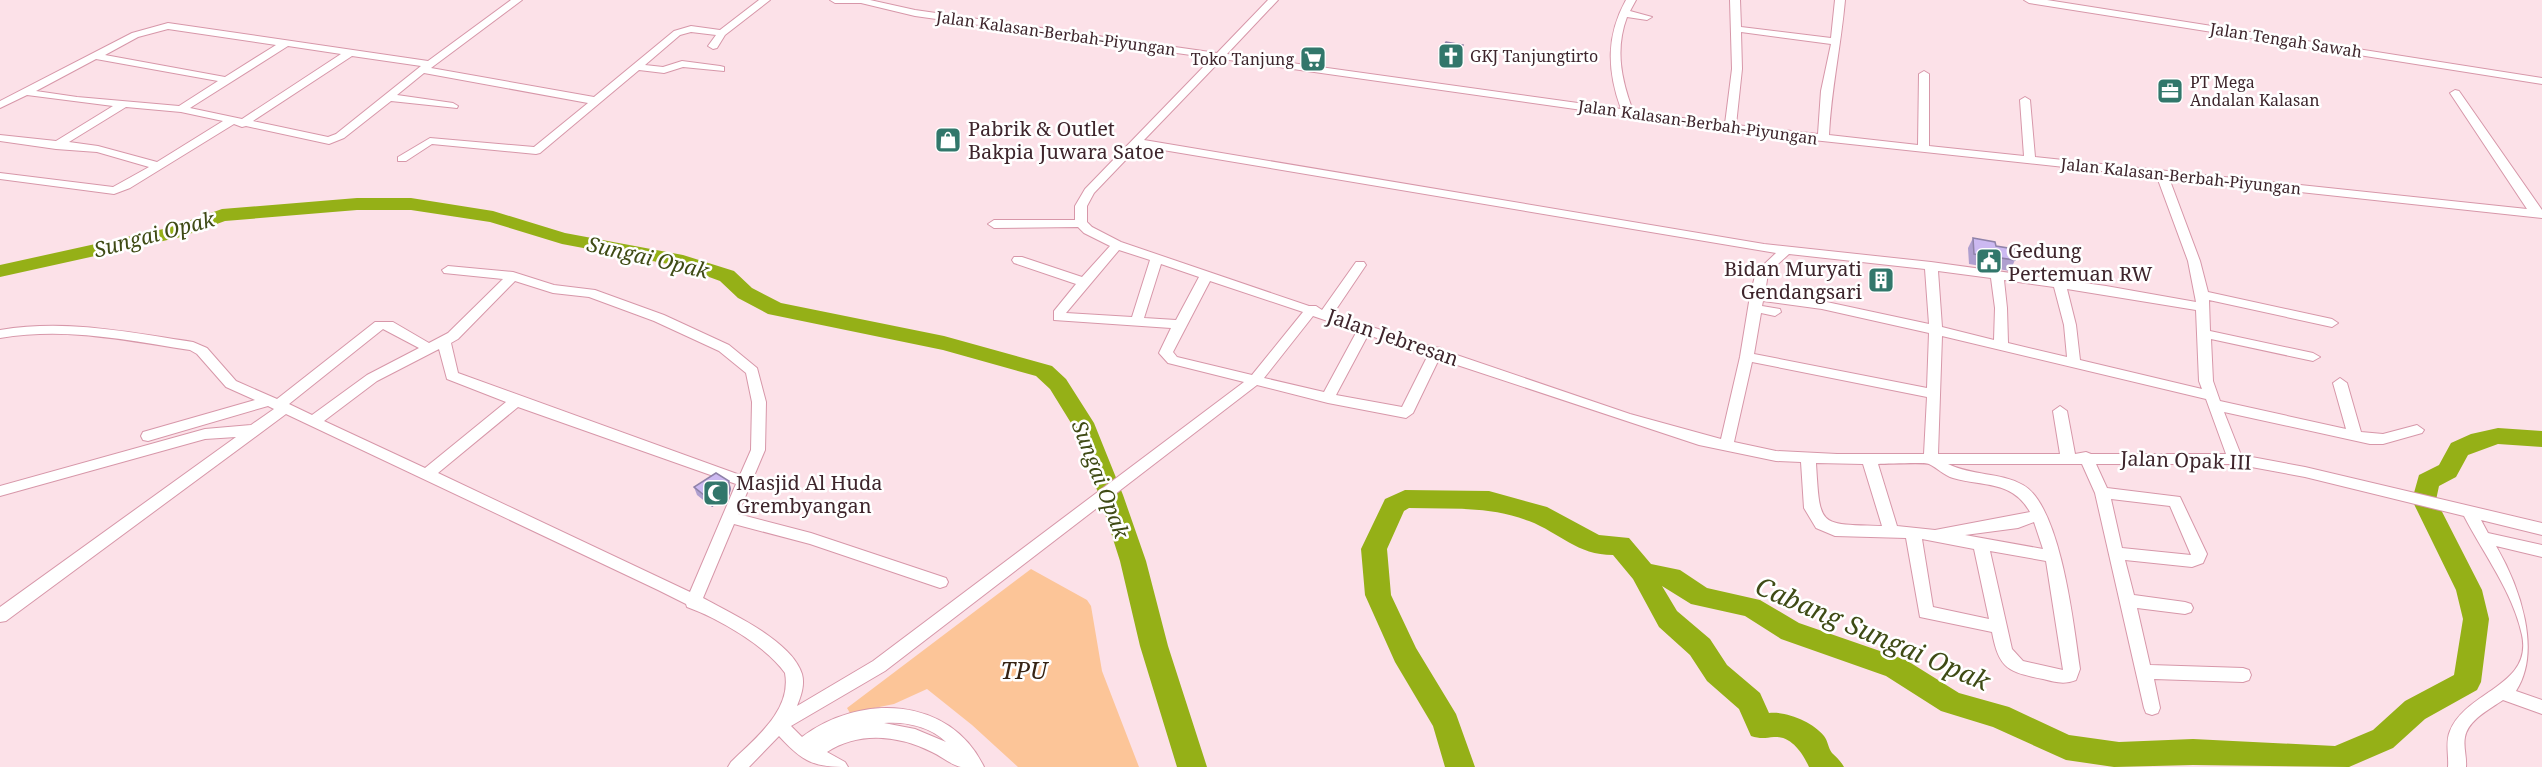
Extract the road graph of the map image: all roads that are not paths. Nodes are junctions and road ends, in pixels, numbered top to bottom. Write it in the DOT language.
graph roads {
  1 [pos="518,0"];
  2 [pos="765,0"];
  3 [pos="835,0"];
  4 [pos="1273,0"];
  5 [pos="1631,0"];
  6 [pos="1735,0"];
  7 [pos="1840,0"];
  8 [pos="2029,0"];
  9 [pos="858,1"];
  10 [pos="1623,13"];
  11 [pos="1647,17"];
  12 [pos="1737,28"];
  13 [pos="722,33"];
  14 [pos="1836,42"];
  15 [pos="286,44"];
  16 [pos="713,46"];
  17 [pos="349,53"];
  18 [pos="94,56"];
  19 [pos="1220,56"];
  20 [pos="426,67"];
  21 [pos="636,67"];
  22 [pos="720,69"];
  23 [pos="1924,74"];
  24 [pos="227,80"];
  25 [pos="2542,81"];
  26 [pos="25,92"];
  27 [pos="2455,93"];
  28 [pos="388,97"];
  29 [pos="2025,100"];
  30 [pos="596,101"];
  31 [pos="124,104"];
  32 [pos="0,105"];
  33 [pos="453,106"];
  34 [pos="181,109"];
  35 [pos="1628,113"];
  36 [pos="237,122"];
  37 [pos="1730,128"];
  38 [pos="0,138"];
  39 [pos="1822,139"];
  40 [pos="1137,142"];
  41 [pos="56,146"];
  42 [pos="1923,149"];
  43 [pos="402,159"];
  44 [pos="2030,161"];
  45 [pos="156,165"];
  46 [pos="2162,174"];
  47 [pos="0,176"];
  48 [pos="2539,213"];
  49 [pos="1081,223"];
  50 [pos="994,225"];
  51 [pos="1117,245"];
  52 [pos="1785,250"];
  53 [pos="1157,257"];
  54 [pos="1018,260"];
  55 [pos="1360,265"];
  56 [pos="1931,266"];
  57 [pos="448,270"];
  58 [pos="1207,274"];
  59 [pos="1997,275"];
  60 [pos="511,278"];
  61 [pos="1084,282"];
  62 [pos="2060,285"];
  63 [pos="2202,301"];
  64 [pos="1755,302"];
  65 [pos="1312,309"];
  66 [pos="1775,312"];
  67 [pos="1326,314"];
  68 [pos="1137,321"];
  69 [pos="2332,323"];
  70 [pos="1178,324"];
  71 [pos="1366,327"];
  72 [pos="1936,330"];
  73 [pos="0,334"];
  74 [pos="2205,334"];
  75 [pos="444,342"];
  76 [pos="2001,345"];
  77 [pos="430,349"];
  78 [pos="1436,351"];
  79 [pos="1747,357"];
  80 [pos="2313,357"];
  81 [pos="2074,363"];
  82 [pos="1255,380"];
  83 [pos="2340,383"];
  84 [pos="1933,394"];
  85 [pos="1328,398"];
  86 [pos="516,401"];
  87 [pos="2213,401"];
  88 [pos="278,405"];
  89 [pos="2060,411"];
  90 [pos="314,421"];
  91 [pos="256,430"];
  92 [pos="2417,430"];
  93 [pos="148,436"];
  94 [pos="2355,436"];
  95 [pos="1726,447"];
  96 [pos="1808,457"];
  97 [pos="1931,457"];
  98 [pos="2068,457"];
  99 [pos="2086,457"];
  100 [pos="1869,459"];
  101 [pos="2235,459"];
  102 [pos="426,475"];
  103 [pos="745,482"];
  104 [pos="0,491"];
  105 [pos="2102,493"];
  106 [pos="2462,511"];
  107 [pos="2040,515"];
  108 [pos="731,518"];
  109 [pos="2542,529"];
  110 [pos="1891,531"];
  111 [pos="1913,532"];
  112 [pos="1930,534"];
  113 [pos="2482,537"];
  114 [pos="1982,544"];
  115 [pos="2542,551"];
  116 [pos="2117,553"];
  117 [pos="2051,556"];
  118 [pos="940,582"];
  119 [pos="2128,601"];
  120 [pos="693,603"];
  121 [pos="2185,608"];
  122 [pos="0,616"];
  123 [pos="1997,627"];
  124 [pos="2144,672"];
  125 [pos="2243,675"];
  126 [pos="2503,693"];
  127 [pos="2542,707"];
  128 [pos="2152,708"];
  129 [pos="779,725"];
  130 [pos="806,751"];
  131 [pos="974,766"];
  132 [pos="737,767"];
  133 [pos="839,767"];
  134 [pos="2457,767"];
  1 -- 20 [label="street"];
  2 -- 13 [label="street"];
  3 -- 9 [label="street, Jalan Kalasan-Berbah-Piyungan"];
  4 -- 19 [label="street"];
  5 -- 10 [label="street"];
  6 -- 12 [label="street"];
  7 -- 14 [label="street"];
  8 -- 25 [label="street, Jalan Tengah Sawah"];
  9 -- 19 [label="street, Jalan Kalasan-Berbah-Piyungan"];
  10 -- 11 [label="street"];
  10 -- 35 [label="street"];
  12 -- 14 [label="street"];
  12 -- 37 [label="street"];
  13 -- 16 [label="street"];
  13 -- 21 [label="street"];
  14 -- 39 [label="street"];
  15 -- 17 [label="street"];
  15 -- 18 [label="street"];
  15 -- 24 [label="street"];
  17 -- 20 [label="street"];
  17 -- 36 [label="street"];
  18 -- 24 [label="street"];
  18 -- 26 [label="street"];
  19 -- 35 [label="street, Jalan Kalasan-Berbah-Piyungan"];
  19 -- 40 [label="street"];
  20 -- 28 [label="street"];
  20 -- 30 [label="street"];
  21 -- 22 [label="street"];
  21 -- 30 [label="street"];
  23 -- 42 [label="street"];
  24 -- 34 [label="street"];
  26 -- 31 [label="street"];
  26 -- 32 [label="street"];
  27 -- 48 [label="street"];
  28 -- 33 [label="street"];
  28 -- 36 [label="street"];
  29 -- 44 [label="street"];
  30 -- 43 [label="street"];
  31 -- 34 [label="street"];
  31 -- 41 [label="street"];
  34 -- 36 [label="street"];
  35 -- 37 [label="street, Jalan Kalasan-Berbah-Piyungan"];
  36 -- 45 [label="street"];
  37 -- 39 [label="street, Jalan Kalasan-Berbah-Piyungan"];
  38 -- 41 [label="street"];
  39 -- 42 [label="street, Jalan Kalasan-Berbah-Piyungan"];
  40 -- 49 [label="street"];
  40 -- 52 [label="street"];
  41 -- 45 [label="street"];
  42 -- 44 [label="street, Jalan Kalasan-Berbah-Piyungan"];
  44 -- 46 [label="street, Jalan Kalasan-Berbah-Piyungan"];
  45 -- 47 [label="street"];
  46 -- 48 [label="street, Jalan Kalasan-Berbah-Piyungan"];
  46 -- 63 [label="street"];
  49 -- 50 [label="street"];
  49 -- 51 [label="street, Jalan Jebresan"];
  51 -- 53 [label="street, Jalan Jebresan"];
  51 -- 61 [label="street"];
  52 -- 56 [label="street"];
  52 -- 64 [label="street"];
  53 -- 58 [label="street, Jalan Jebresan"];
  53 -- 68 [label="street"];
  54 -- 61 [label="street"];
  55 -- 67 [label="street"];
  56 -- 59 [label="street"];
  56 -- 72 [label="street"];
  57 -- 60 [label="street"];
  58 -- 65 [label="street, Jalan Jebresan"];
  58 -- 70 [label="street"];
  59 -- 62 [label="street"];
  59 -- 76 [label="street"];
  60 -- 75 [label="street"];
  60 -- 103 [label="street"];
  61 -- 68 [label="street"];
  62 -- 63 [label="street"];
  62 -- 81 [label="street"];
  63 -- 69 [label="street"];
  63 -- 74 [label="street"];
  64 -- 66 [label="street"];
  64 -- 72 [label="street"];
  64 -- 79 [label="street"];
  65 -- 67 [label="street, Jalan Jebresan"];
  65 -- 82 [label="street"];
  67 -- 71 [label="street, Jalan Jebresan"];
  68 -- 70 [label="street"];
  70 -- 82 [label="street"];
  71 -- 78 [label="street, Jalan Jebresan"];
  71 -- 85 [label="street"];
  72 -- 76 [label="street"];
  72 -- 84 [label="street"];
  73 -- 88 [label="street"];
  74 -- 80 [label="street"];
  74 -- 87 [label="street"];
  75 -- 77 [label="street"];
  75 -- 86 [label="street"];
  76 -- 81 [label="street"];
  77 -- 88 [label="street"];
  77 -- 90 [label="street"];
  78 -- 85 [label="street"];
  78 -- 95 [label="street, Jalan Jebresan"];
  79 -- 84 [label="street"];
  79 -- 95 [label="street"];
  81 -- 87 [label="street"];
  82 -- 85 [label="street"];
  82 -- 129 [label="street"];
  83 -- 94 [label="street"];
  84 -- 97 [label="street"];
  86 -- 102 [label="street"];
  86 -- 103 [label="street"];
  87 -- 94 [label="street"];
  87 -- 101 [label="street"];
  88 -- 90 [label="street"];
  88 -- 91 [label="street"];
  88 -- 93 [label="street"];
  89 -- 98 [label="street"];
  90 -- 102 [label="street"];
  91 -- 104 [label="street"];
  91 -- 122 [label="street"];
  92 -- 94 [label="street"];
  95 -- 96 [label="street, Jalan Jebresan"];
  96 -- 100 [label="street, Jalan Jebresan"];
  96 -- 110 [label="street"];
  97 -- 98 [label="street, Jalan Opak III"];
  97 -- 100 [label="street, Jalan Jebresan"];
  97 -- 107 [label="street"];
  98 -- 99 [label="street, Jalan Opak III"];
  99 -- 101 [label="street, Jalan Opak III"];
  99 -- 105 [label="street"];
  100 -- 110 [label="street"];
  101 -- 106 [label="street, Jalan Opak III"];
  102 -- 120 [label="street"];
  103 -- 108 [label="street"];
  105 -- 116 [label="street"];
  105 -- 116 [label="street"];
  106 -- 109 [label="street, Jalan Opak III"];
  106 -- 113 [label="street"];
  107 -- 112 [label="street"];
  107 -- 117 [label="street"];
  108 -- 118 [label="street"];
  108 -- 120 [label="street"];
  110 -- 111 [label="street"];
  111 -- 112 [label="street"];
  111 -- 123 [label="street"];
  112 -- 114 [label="street"];
  113 -- 115 [label="street"];
  113 -- 126 [label="street"];
  114 -- 117 [label="street"];
  114 -- 123 [label="street"];
  116 -- 119 [label="street"];
  117 -- 123 [label="street"];
  119 -- 121 [label="street"];
  119 -- 124 [label="street"];
  120 -- 129 [label="street"];
  124 -- 125 [label="street"];
  124 -- 128 [label="street"];
  126 -- 127 [label="street"];
  126 -- 134 [label="street"];
  129 -- 130 [label="street"];
  129 -- 132 [label="street"];
  130 -- 131 [label="street"];
  130 -- 133 [label="street"];
}
